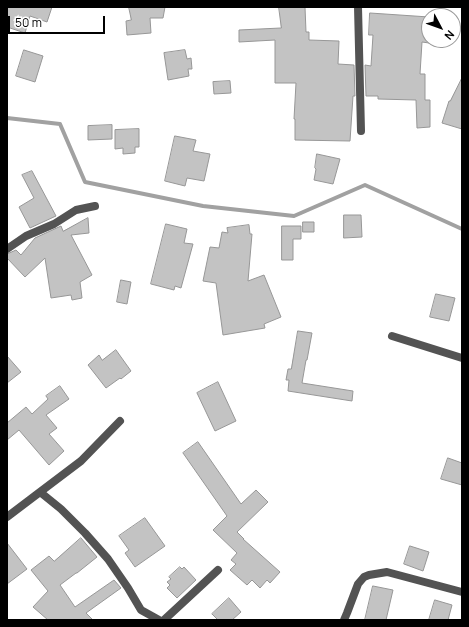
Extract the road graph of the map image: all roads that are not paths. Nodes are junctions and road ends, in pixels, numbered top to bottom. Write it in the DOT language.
graph roads {
  1 [pos="358,7"];
  2 [pos="361,131"];
  3 [pos="95,206"];
  4 [pos="7,249"];
  5 [pos="392,336"];
  6 [pos="462,358"];
  7 [pos="120,421"];
  8 [pos="40,492"];
  9 [pos="7,517"];
  10 [pos="218,570"];
  11 [pos="462,592"];
  12 [pos="159,620"];
  13 [pos="164,620"];
  14 [pos="344,620"];
  1 -- 2 [label="street"];
  3 -- 4 [label="street"];
  5 -- 6 [label="street"];
  7 -- 8 [label="street"];
  8 -- 9 [label="street"];
  8 -- 12 [label="street"];
  10 -- 13 [label="street"];
  11 -- 14 [label="street"];
}
